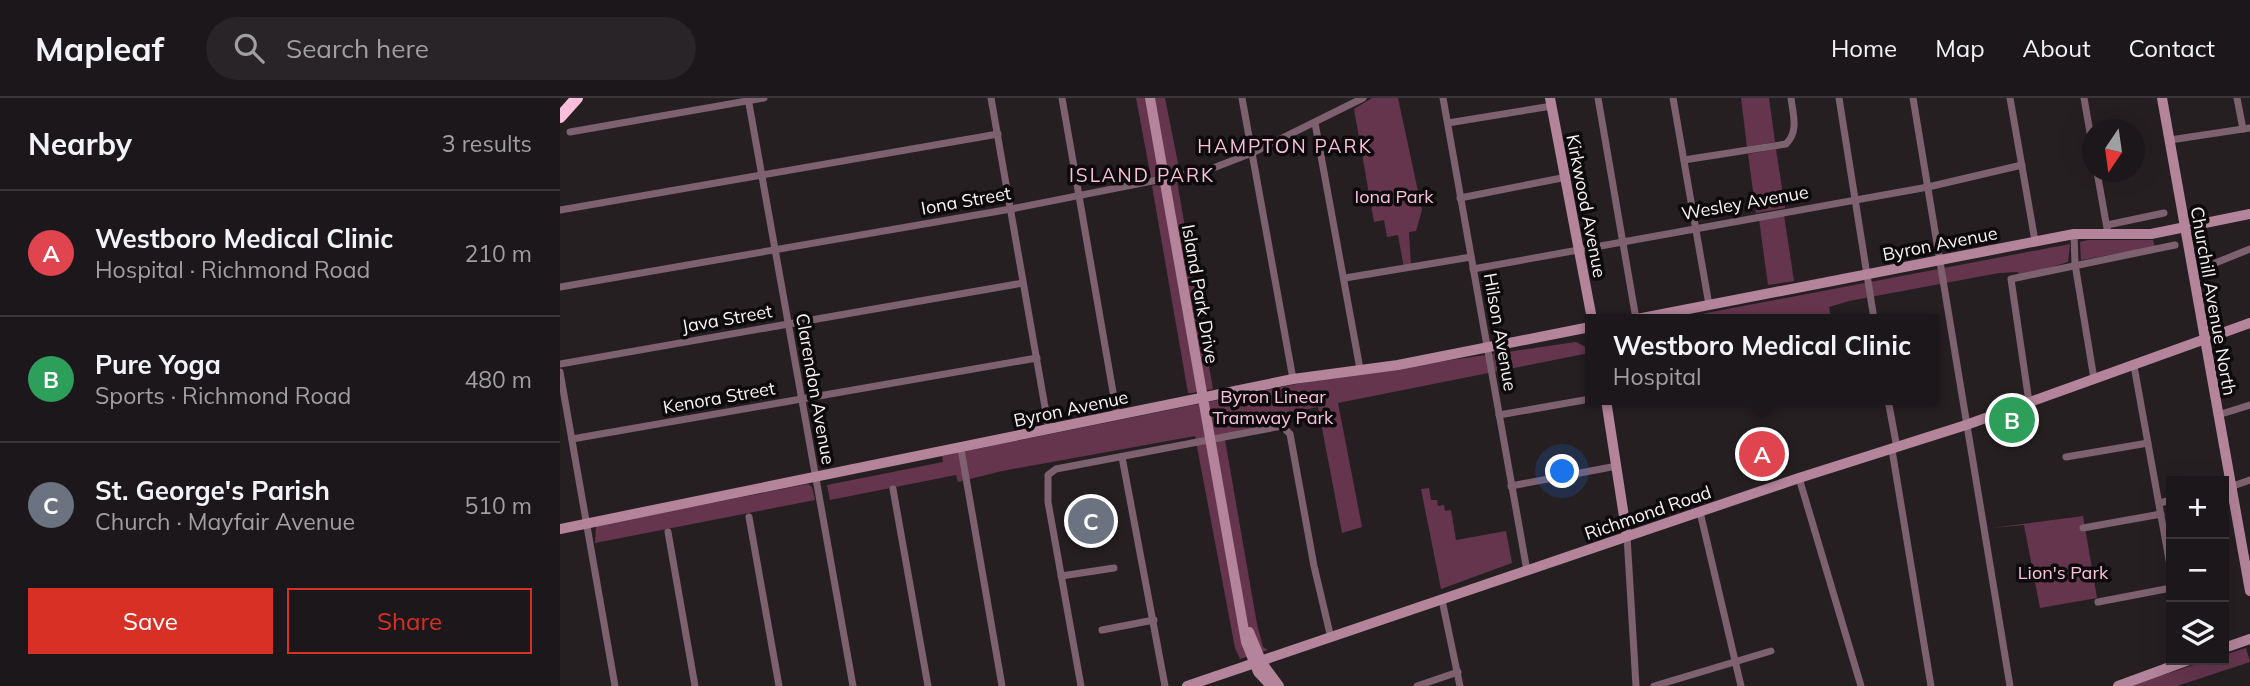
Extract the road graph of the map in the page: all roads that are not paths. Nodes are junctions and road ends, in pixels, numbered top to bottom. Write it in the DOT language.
graph roads {
  1 [pos="577,98"];
  2 [pos="764,98"];
  3 [pos="991,98"];
  4 [pos="1062,98"];
  5 [pos="1150,98"];
  6 [pos="1242,98"];
  7 [pos="1363,98"];
  8 [pos="1443,98"];
  9 [pos="1598,98"];
  10 [pos="1673,98"];
  11 [pos="1791,98"];
  12 [pos="1839,98"];
  13 [pos="1913,98"];
  14 [pos="2010,98"];
  15 [pos="2084,98"];
  16 [pos="2162,98"];
  17 [pos="2237,98"];
  18 [pos="748,99"];
  19 [pos="1551,102"];
  20 [pos="560,117"];
  21 [pos="2088,119"];
  22 [pos="1315,123"];
  23 [pos="1448,123"];
  24 [pos="2246,129"];
  25 [pos="570,132"];
  26 [pos="998,134"];
  27 [pos="2170,140"];
  28 [pos="1252,153"];
  29 [pos="1684,160"];
  30 [pos="2022,165"];
  31 [pos="762,175"];
  32 [pos="1567,177"];
  33 [pos="1164,179"];
  34 [pos="2099,182"];
  35 [pos="1928,187"];
  36 [pos="1078,196"];
  37 [pos="1460,198"];
  38 [pos="1856,199"];
  39 [pos="1011,209"];
  40 [pos="560,210"];
  41 [pos="2164,212"];
  42 [pos="2250,214"];
  43 [pos="1695,227"];
  44 [pos="2185,227"];
  45 [pos="2107,230"];
  46 [pos="2074,234"];
  47 [pos="1623,240"];
  48 [pos="2035,241"];
  49 [pos="2175,245"];
  50 [pos="1579,249"];
  51 [pos="2250,249"];
  52 [pos="775,250"];
  53 [pos="1471,257"];
  54 [pos="1940,261"];
  55 [pos="2076,264"];
  56 [pos="1473,269"];
  57 [pos="2193,272"];
  58 [pos="1867,275"];
  59 [pos="1345,278"];
  60 [pos="1023,283"];
  61 [pos="560,287"];
  62 [pos="1709,305"];
  63 [pos="1591,314"];
  64 [pos="1635,314"];
  65 [pos="1662,314"];
  66 [pos="1873,314"];
  67 [pos="2250,323"];
  68 [pos="788,324"];
  69 [pos="1585,328"];
  70 [pos="2203,340"];
  71 [pos="1487,348"];
  72 [pos="1037,358"];
  73 [pos="560,365"];
  74 [pos="2134,366"];
  75 [pos="1360,369"];
  76 [pos="560,372"];
  77 [pos="1293,379"];
  78 [pos="2094,379"];
  79 [pos="1203,397"];
  80 [pos="801,400"];
  81 [pos="1585,400"];
  82 [pos="2029,402"];
  83 [pos="1607,405"];
  84 [pos="1889,405"];
  85 [pos="2250,405"];
  86 [pos="1117,415"];
  87 [pos="1499,415"];
  88 [pos="2218,415"];
  89 [pos="1966,425"];
  90 [pos="1049,430"];
  91 [pos="572,439"];
  92 [pos="1210,440"];
  93 [pos="2148,443"];
  94 [pos="961,449"];
  95 [pos="1895,449"];
  96 [pos="1122,457"];
  97 [pos="2066,457"];
  98 [pos="1618,466"];
  99 [pos="2227,476"];
  100 [pos="815,478"];
  101 [pos="1799,478"];
  102 [pos="2250,480"];
  103 [pos="2229,485"];
  104 [pos="1511,486"];
  105 [pos="893,489"];
  106 [pos="2229,489"];
  107 [pos="2166,501"];
  108 [pos="2160,503"];
  109 [pos="1700,512"];
  110 [pos="2161,514"];
  111 [pos="750,517"];
  112 [pos="587,523"];
  113 [pos="2083,528"];
  114 [pos="560,529"];
  115 [pos="668,532"];
  116 [pos="1628,536"];
  117 [pos="2166,542"];
  118 [pos="2247,558"];
  119 [pos="1114,568"];
  120 [pos="1527,571"];
  121 [pos="1061,576"];
  122 [pos="2166,589"];
  123 [pos="2250,591"];
  124 [pos="1442,600"];
  125 [pos="2098,602"];
  126 [pos="1154,620"];
  127 [pos="1102,629"];
  128 [pos="1331,638"];
  129 [pos="2250,639"];
  130 [pos="2229,646"];
  131 [pos="1771,651"];
  132 [pos="1736,661"];
  133 [pos="1258,664"];
  134 [pos="2175,665"];
  135 [pos="1458,672"];
  136 [pos="615,686"];
  137 [pos="695,686"];
  138 [pos="779,686"];
  139 [pos="853,686"];
  140 [pos="928,686"];
  141 [pos="1002,686"];
  142 [pos="1080,686"];
  143 [pos="1165,686"];
  144 [pos="1187,686"];
  145 [pos="1271,686"];
  146 [pos="1279,686"];
  147 [pos="1417,686"];
  148 [pos="1460,686"];
  149 [pos="1636,686"];
  150 [pos="1654,686"];
  151 [pos="1741,686"];
  152 [pos="1861,686"];
  153 [pos="1931,686"];
  154 [pos="2010,686"];
  155 [pos="2118,686"];
  1 -- 20 [label="highway"];
  2 -- 18 [label="street"];
  3 -- 26 [label="street"];
  4 -- 36 [label="street"];
  5 -- 33 [label="main road, Island Park Drive"];
  6 -- 28 [label="street"];
  7 -- 22 [label="street, Iona Street"];
  8 -- 23 [label="street, Hilson Avenue"];
  9 -- 47 [label="street"];
  10 -- 29 [label="street"];
  11 -- 29 [label="street"];
  12 -- 38 [label="street"];
  13 -- 35 [label="street"];
  14 -- 30 [label="street"];
  15 -- 21 [label="street"];
  16 -- 27 [label="main road, Churchill Avenue North"];
  17 -- 24 [label="street"];
  18 -- 25 [label="street"];
  18 -- 31 [label="street, Clarendon Avenue"];
  19 -- 23 [label="street"];
  19 -- 32 [label="main road, Kirkwood Avenue"];
  22 -- 28 [label="street, Iona Street"];
  22 -- 59 [label="street"];
  23 -- 37 [label="street, Hilson Avenue"];
  24 -- 27 [label="street"];
  26 -- 31 [label="street"];
  26 -- 39 [label="street"];
  27 -- 44 [label="main road, Churchill Avenue North"];
  28 -- 33 [label="street, Iona Street"];
  28 -- 77 [label="street"];
  29 -- 43 [label="street"];
  30 -- 35 [label="street, Wesley Avenue"];
  30 -- 48 [label="street"];
  31 -- 40 [label="street"];
  31 -- 52 [label="street, Clarendon Avenue"];
  32 -- 37 [label="street"];
  32 -- 50 [label="main road, Kirkwood Avenue"];
  33 -- 36 [label="street, Iona Street"];
  33 -- 79 [label="main road, Island Park Drive"];
  34 -- 45 [label="street"];
  35 -- 38 [label="street, Wesley Avenue"];
  35 -- 54 [label="street"];
  36 -- 39 [label="street, Iona Street"];
  36 -- 86 [label="street"];
  37 -- 53 [label="street, Hilson Avenue"];
  38 -- 43 [label="street, Wesley Avenue"];
  38 -- 58 [label="street"];
  39 -- 52 [label="street, Iona Street"];
  39 -- 60 [label="street"];
  41 -- 45 [label="street"];
  42 -- 44 [label="main road, Byron Avenue"];
  43 -- 47 [label="street, Wesley Avenue"];
  43 -- 62 [label="street"];
  44 -- 45 [label="main road, Byron Avenue"];
  44 -- 57 [label="main road, Churchill Avenue North"];
  45 -- 46 [label="main road, Byron Avenue"];
  46 -- 48 [label="main road, Byron Avenue"];
  46 -- 55 [label="street"];
  47 -- 50 [label="street, Wesley Avenue"];
  47 -- 64 [label="street"];
  48 -- 54 [label="main road, Byron Avenue"];
  49 -- 55 [label="street"];
  50 -- 56 [label="street, Wesley Avenue"];
  50 -- 63 [label="main road, Kirkwood Avenue"];
  51 -- 57 [label="street"];
  52 -- 61 [label="street, Iona Street"];
  52 -- 68 [label="street, Clarendon Avenue"];
  53 -- 56 [label="street, Hilson Avenue"];
  53 -- 59 [label="street"];
  54 -- 58 [label="main road, Byron Avenue"];
  54 -- 89 [label="street"];
  55 -- 78 [label="street"];
  55 -- 82 [label="street"];
  56 -- 71 [label="street, Hilson Avenue"];
  57 -- 70 [label="main road, Churchill Avenue North"];
  58 -- 62 [label="main road, Byron Avenue"];
  58 -- 66 [label="street"];
  59 -- 75 [label="street"];
  60 -- 68 [label="street, Java Street"];
  60 -- 72 [label="street"];
  62 -- 65 [label="main road, Byron Avenue"];
  67 -- 70 [label="main road, Richmond Road"];
  68 -- 73 [label="street, Java Street"];
  68 -- 80 [label="street, Clarendon Avenue"];
  69 -- 71 [label="main road, Byron Avenue"];
  70 -- 74 [label="main road, Richmond Road"];
  70 -- 88 [label="main road, Churchill Avenue North"];
  71 -- 75 [label="main road, Byron Avenue"];
  71 -- 87 [label="street, Hilson Avenue"];
  72 -- 80 [label="street, Kenora Street"];
  72 -- 90 [label="street"];
  74 -- 78 [label="main road, Richmond Road"];
  74 -- 93 [label="street"];
  75 -- 77 [label="main road, Byron Avenue"];
  76 -- 91 [label="street"];
  77 -- 79 [label="main road, Byron Avenue"];
  78 -- 82 [label="main road, Richmond Road"];
  79 -- 86 [label="main road, Byron Avenue"];
  79 -- 92 [label="main road, Island Park Drive"];
  80 -- 91 [label="street, Kenora Street"];
  80 -- 100 [label="street, Clarendon Avenue"];
  81 -- 87 [label="street"];
  82 -- 89 [label="main road, Richmond Road"];
  83 -- 98 [label="main road"];
  84 -- 95 [label="street"];
  85 -- 88 [label="street"];
  86 -- 90 [label="main road, Byron Avenue"];
  87 -- 104 [label="street, Hilson Avenue"];
  88 -- 99 [label="main road, Churchill Avenue North"];
  89 -- 95 [label="main road, Richmond Road"];
  89 -- 154 [label="street"];
  90 -- 94 [label="main road, Byron Avenue"];
  91 -- 112 [label="street"];
  92 -- 96 [label="street"];
  92 -- 128 [label="street"];
  92 -- 133 [label="main road, Island Park Drive"];
  93 -- 97 [label="street"];
  93 -- 108 [label="street"];
  94 -- 100 [label="main road, Byron Avenue"];
  94 -- 141 [label="street"];
  95 -- 101 [label="main road, Richmond Road"];
  95 -- 153 [label="street"];
  96 -- 121 [label="street"];
  96 -- 126 [label="street"];
  98 -- 104 [label="street"];
  98 -- 116 [label="main road"];
  100 -- 112 [label="main road, Byron Avenue"];
  100 -- 139 [label="street, Clarendon Avenue"];
  101 -- 109 [label="main road, Richmond Road"];
  101 -- 152 [label="street"];
  102 -- 103 [label="street"];
  104 -- 120 [label="street, Hilson Avenue"];
  105 -- 140 [label="street"];
  106 -- 118 [label="main road, Churchill Avenue North"];
  107 -- 108 [label="street"];
  108 -- 110 [label="street"];
  109 -- 116 [label="main road, Richmond Road"];
  109 -- 132 [label="street"];
  110 -- 113 [label="street"];
  110 -- 117 [label="street"];
  111 -- 138 [label="street"];
  112 -- 114 [label="main road, Byron Avenue"];
  112 -- 136 [label="street"];
  115 -- 137 [label="street"];
  116 -- 120 [label="main road, Richmond Road"];
  116 -- 149 [label="street"];
  118 -- 123 [label="main road, Churchill Avenue North"];
  119 -- 121 [label="street"];
  120 -- 124 [label="main road, Richmond Road"];
  121 -- 142 [label="street"];
  122 -- 125 [label="street"];
  124 -- 128 [label="main road, Richmond Road"];
  124 -- 135 [label="street"];
  126 -- 127 [label="street"];
  126 -- 143 [label="street"];
  128 -- 133 [label="main road, Richmond Road"];
  129 -- 130 [label="main road"];
  131 -- 132 [label="street"];
  132 -- 150 [label="street"];
  132 -- 151 [label="street"];
  133 -- 144 [label="main road, Richmond Road"];
  133 -- 145 [label="main road, Island Park Drive"];
  133 -- 146 [label="main road, Island Park Drive"];
  134 -- 155 [label="main road"];
  135 -- 147 [label="street"];
  135 -- 148 [label="street"];
}
